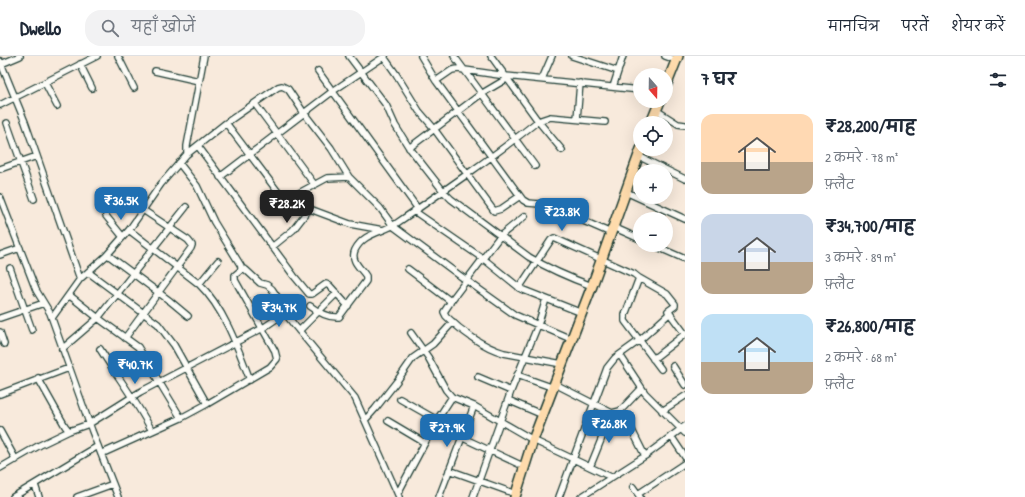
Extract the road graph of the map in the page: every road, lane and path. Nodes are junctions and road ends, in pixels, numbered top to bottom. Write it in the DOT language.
graph roads {
  1 [pos="20,56"];
  2 [pos="97,56"];
  3 [pos="118,56"];
  4 [pos="204,56"];
  5 [pos="349,56"];
  6 [pos="421,56"];
  7 [pos="454,56"];
  8 [pos="491,56"];
  9 [pos="552,56"];
  10 [pos="572,56"];
  11 [pos="623,56"];
  12 [pos="665,56"];
  13 [pos="385,57"];
  14 [pos="677,58"];
  15 [pos="1,62"];
  16 [pos="80,64"];
  17 [pos="673,68"];
  18 [pos="463,70"];
  19 [pos="155,71"];
  20 [pos="318,71"];
  21 [pos="618,71"];
  22 [pos="361,72"];
  23 [pos="507,77"];
  24 [pos="542,79"];
  25 [pos="199,81"];
  26 [pos="436,81"];
  27 [pos="45,83"];
  28 [pos="580,83"];
  29 [pos="613,87"];
  30 [pos="92,88"];
  31 [pos="134,88"];
  32 [pos="633,89"];
  33 [pos="333,91"];
  34 [pos="482,94"];
  35 [pos="14,98"];
  36 [pos="255,104"];
  37 [pos="0,105"];
  38 [pos="57,106"];
  39 [pos="661,108"];
  40 [pos="457,112"];
  41 [pos="304,113"];
  42 [pos="577,119"];
  43 [pos="538,120"];
  44 [pos="605,122"];
  45 [pos="7,123"];
  46 [pos="226,123"];
  47 [pos="685,125"];
  48 [pos="434,130"];
  49 [pos="278,134"];
  50 [pos="515,139"];
  51 [pos="198,146"];
  52 [pos="409,148"];
  53 [pos="562,150"];
  54 [pos="187,154"];
  55 [pos="250,155"];
  56 [pos="37,156"];
  57 [pos="490,156"];
  58 [pos="638,156"];
  59 [pos="644,156"];
  60 [pos="21,162"];
  61 [pos="179,164"];
  62 [pos="535,166"];
  63 [pos="0,169"];
  64 [pos="467,174"];
  65 [pos="220,177"];
  66 [pos="349,177"];
  67 [pos="685,179"];
  68 [pos="314,184"];
  69 [pos="444,192"];
  70 [pos="626,192"];
  71 [pos="520,196"];
  72 [pos="0,197"];
  73 [pos="34,199"];
  74 [pos="286,200"];
  75 [pos="186,207"];
  76 [pos="310,208"];
  77 [pos="143,210"];
  78 [pos="416,210"];
  79 [pos="106,216"];
  80 [pos="525,216"];
  81 [pos="685,219"];
  82 [pos="393,226"];
  83 [pos="170,228"];
  84 [pos="128,230"];
  85 [pos="383,230"];
  86 [pos="612,230"];
  87 [pos="500,236"];
  88 [pos="123,237"];
  89 [pos="633,237"];
  90 [pos="272,247"];
  91 [pos="20,248"];
  92 [pos="152,249"];
  93 [pos="669,252"];
  94 [pos="0,255"];
  95 [pos="108,255"];
  96 [pos="483,258"];
  97 [pos="685,259"];
  98 [pos="601,260"];
  99 [pos="218,261"];
  100 [pos="537,262"];
  101 [pos="10,268"];
  102 [pos="177,268"];
  103 [pos="241,268"];
  104 [pos="408,269"];
  105 [pos="88,272"];
  106 [pos="133,273"];
  107 [pos="639,278"];
  108 [pos="80,279"];
  109 [pos="467,281"];
  110 [pos="199,284"];
  111 [pos="592,286"];
  112 [pos="519,288"];
  113 [pos="158,292"];
  114 [pos="117,293"];
  115 [pos="336,293"];
  116 [pos="69,295"];
  117 [pos="546,299"];
  118 [pos="450,302"];
  119 [pos="44,303"];
  120 [pos="310,306"];
  121 [pos="348,306"];
  122 [pos="25,310"];
  123 [pos="143,312"];
  124 [pos="317,312"];
  125 [pos="286,313"];
  126 [pos="582,313"];
  127 [pos="670,314"];
  128 [pos="188,316"];
  129 [pos="0,318"];
  130 [pos="52,318"];
  131 [pos="98,318"];
  132 [pos="452,322"];
  133 [pos="538,325"];
  134 [pos="263,328"];
  135 [pos="32,330"];
  136 [pos="299,331"];
  137 [pos="0,332"];
  138 [pos="411,334"];
  139 [pos="685,334"];
  140 [pos="125,338"];
  141 [pos="572,339"];
  142 [pos="640,340"];
  143 [pos="236,342"];
  144 [pos="4,344"];
  145 [pos="62,349"];
  146 [pos="100,349"];
  147 [pos="423,350"];
  148 [pos="620,355"];
  149 [pos="524,357"];
  150 [pos="654,359"];
  151 [pos="562,364"];
  152 [pos="673,366"];
  153 [pos="187,367"];
  154 [pos="68,368"];
  155 [pos="661,369"];
  156 [pos="518,375"];
  157 [pos="38,378"];
  158 [pos="478,378"];
  159 [pos="250,380"];
  160 [pos="160,381"];
  161 [pos="685,384"];
  162 [pos="555,386"];
  163 [pos="641,388"];
  164 [pos="511,391"];
  165 [pos="0,394"];
  166 [pos="132,396"];
  167 [pos="685,396"];
  168 [pos="452,397"];
  169 [pos="400,399"];
  170 [pos="508,400"];
  171 [pos="207,404"];
  172 [pos="594,405"];
  173 [pos="474,406"];
  174 [pos="620,411"];
  175 [pos="662,411"];
  176 [pos="612,414"];
  177 [pos="543,415"];
  178 [pos="181,418"];
  179 [pos="365,420"];
  180 [pos="437,420"];
  181 [pos="388,421"];
  182 [pos="501,421"];
  183 [pos="89,424"];
  184 [pos="684,429"];
  185 [pos="0,431"];
  186 [pos="69,431"];
  187 [pos="152,431"];
  188 [pos="671,436"];
  189 [pos="461,437"];
  190 [pos="533,440"];
  191 [pos="425,443"];
  192 [pos="98,446"];
  193 [pos="490,451"];
  194 [pos="101,454"];
  195 [pos="645,456"];
  196 [pos="685,457"];
  197 [pos="574,459"];
  198 [pos="16,460"];
  199 [pos="685,463"];
  200 [pos="524,467"];
  201 [pos="590,467"];
  202 [pos="0,468"];
  203 [pos="449,470"];
  204 [pos="611,477"];
  205 [pos="479,482"];
  206 [pos="35,484"];
  207 [pos="113,484"];
  208 [pos="633,487"];
  209 [pos="399,495"];
  210 [pos="515,496"];
  211 [pos="639,496"];
  212 [pos="13,497"];
  213 [pos="39,497"];
  214 [pos="77,497"];
  215 [pos="118,497"];
  216 [pos="439,497"];
  217 [pos="473,497"];
  218 [pos="559,497"];
  219 [pos="581,497"];
  1 -- 15 [label="street"];
  2 -- 16 [label="street"];
  3 -- 31 [label="street"];
  4 -- 25 [label="street"];
  5 -- 22 [label="street"];
  6 -- 26 [label="street"];
  7 -- 18 [label="street"];
  8 -- 23 [label="street"];
  9 -- 24 [label="street"];
  10 -- 21 [label="street"];
  11 -- 21 [label="street"];
  12 -- 14 [label="street"];
  13 -- 22 [label="street"];
  13 -- 48 [label="street"];
  14 -- 17 [label="main road"];
  15 -- 35 [label="street"];
  16 -- 27 [label="street"];
  16 -- 30 [label="street"];
  18 -- 23 [label="street"];
  18 -- 26 [label="street"];
  18 -- 34 [label="street"];
  19 -- 25 [label="street"];
  20 -- 33 [label="street"];
  21 -- 29 [label="street"];
  22 -- 33 [label="street"];
  22 -- 52 [label="street"];
  23 -- 24 [label="street"];
  23 -- 34 [label="street"];
  23 -- 43 [label="street"];
  24 -- 28 [label="street"];
  25 -- 54 [label="street"];
  26 -- 40 [label="street"];
  27 -- 35 [label="street"];
  27 -- 38 [label="street"];
  28 -- 29 [label="street"];
  28 -- 42 [label="street"];
  29 -- 32 [label="street"];
  33 -- 41 [label="street"];
  33 -- 78 [label="street"];
  34 -- 40 [label="street"];
  34 -- 50 [label="street"];
  35 -- 37 [label="street"];
  35 -- 56 [label="street"];
  36 -- 41 [label="street"];
  36 -- 46 [label="street"];
  36 -- 49 [label="street"];
  39 -- 47 [label="street"];
  40 -- 48 [label="street"];
  40 -- 57 [label="street"];
  41 -- 49 [label="street"];
  41 -- 66 [label="street"];
  42 -- 43 [label="street"];
  42 -- 44 [label="street"];
  43 -- 50 [label="street"];
  43 -- 53 [label="street"];
  45 -- 60 [label="street"];
  46 -- 51 [label="street"];
  46 -- 55 [label="street"];
  48 -- 52 [label="street"];
  48 -- 64 [label="street"];
  49 -- 55 [label="street"];
  49 -- 68 [label="street"];
  50 -- 57 [label="street"];
  50 -- 62 [label="street"];
  51 -- 54 [label="street"];
  51 -- 65 [label="street"];
  52 -- 69 [label="street"];
  54 -- 61 [label="street"];
  55 -- 65 [label="street"];
  55 -- 74 [label="street"];
  56 -- 60 [label="street"];
  56 -- 108 [label="street"];
  57 -- 64 [label="street"];
  57 -- 71 [label="street"];
  58 -- 70 [label="main road"];
  59 -- 67 [label="street"];
  60 -- 63 [label="street"];
  60 -- 73 [label="street"];
  61 -- 77 [label="street"];
  61 -- 103 [label="street"];
  64 -- 69 [label="street"];
  64 -- 71 [label="street"];
  65 -- 90 [label="street"];
  66 -- 68 [label="street"];
  66 -- 82 [label="street"];
  68 -- 74 [label="street"];
  69 -- 78 [label="street"];
  69 -- 87 [label="street"];
  70 -- 81 [label="street"];
  70 -- 86 [label="main road"];
  71 -- 86 [label="street"];
  72 -- 91 [label="street"];
  74 -- 76 [label="street"];
  75 -- 83 [label="street"];
  76 -- 85 [label="street"];
  76 -- 90 [label="street"];
  77 -- 83 [label="street"];
  77 -- 84 [label="street"];
  78 -- 82 [label="street"];
  78 -- 96 [label="street"];
  79 -- 88 [label="street"];
  80 -- 87 [label="street"];
  82 -- 85 [label="street"];
  82 -- 109 [label="street"];
  83 -- 92 [label="street"];
  83 -- 102 [label="street"];
  84 -- 88 [label="street"];
  84 -- 92 [label="street"];
  85 -- 121 [label="street"];
  86 -- 89 [label="street"];
  86 -- 98 [label="main road"];
  87 -- 96 [label="street"];
  87 -- 100 [label="street"];
  88 -- 95 [label="street"];
  90 -- 115 [label="street"];
  91 -- 94 [label="street"];
  91 -- 119 [label="street"];
  92 -- 102 [label="street"];
  92 -- 106 [label="street"];
  93 -- 97 [label="street"];
  95 -- 105 [label="street"];
  95 -- 106 [label="street"];
  96 -- 109 [label="street"];
  96 -- 112 [label="street"];
  98 -- 100 [label="street"];
  98 -- 107 [label="street"];
  98 -- 111 [label="main road"];
  99 -- 110 [label="street"];
  100 -- 111 [label="street"];
  100 -- 112 [label="street"];
  101 -- 122 [label="street"];
  102 -- 110 [label="street"];
  102 -- 113 [label="street"];
  103 -- 125 [label="street"];
  103 -- 134 [label="street"];
  104 -- 118 [label="street"];
  105 -- 108 [label="street"];
  105 -- 114 [label="street"];
  106 -- 113 [label="street"];
  106 -- 114 [label="street"];
  107 -- 127 [label="street"];
  107 -- 142 [label="street"];
  108 -- 116 [label="street"];
  109 -- 118 [label="street"];
  109 -- 133 [label="street"];
  110 -- 143 [label="street"];
  111 -- 126 [label="main road"];
  112 -- 117 [label="street"];
  113 -- 123 [label="street"];
  113 -- 128 [label="street"];
  114 -- 123 [label="street"];
  114 -- 131 [label="street"];
  115 -- 121 [label="street"];
  115 -- 124 [label="street"];
  116 -- 130 [label="street"];
  116 -- 131 [label="street"];
  117 -- 126 [label="street"];
  117 -- 133 [label="street"];
  118 -- 132 [label="street"];
  119 -- 122 [label="street"];
  119 -- 130 [label="street"];
  120 -- 124 [label="street"];
  121 -- 124 [label="street"];
  122 -- 129 [label="street"];
  122 -- 135 [label="street"];
  123 -- 140 [label="street"];
  123 -- 153 [label="street"];
  124 -- 136 [label="street"];
  125 -- 134 [label="street"];
  125 -- 136 [label="street"];
  126 -- 141 [label="main road"];
  127 -- 139 [label="street"];
  127 -- 142 [label="street"];
  130 -- 145 [label="street"];
  131 -- 140 [label="street"];
  131 -- 145 [label="street"];
  132 -- 147 [label="street"];
  132 -- 149 [label="street"];
  133 -- 141 [label="street"];
  133 -- 149 [label="street"];
  134 -- 143 [label="street"];
  134 -- 159 [label="street"];
  136 -- 179 [label="street"];
  137 -- 144 [label="street"];
  138 -- 147 [label="street"];
  139 -- 150 [label="street"];
  140 -- 160 [label="street"];
  141 -- 151 [label="main road"];
  142 -- 148 [label="street"];
  142 -- 150 [label="street"];
  143 -- 153 [label="street"];
  143 -- 159 [label="street"];
  145 -- 154 [label="street"];
  146 -- 166 [label="street"];
  147 -- 168 [label="street"];
  147 -- 179 [label="street"];
  148 -- 163 [label="street"];
  148 -- 172 [label="street"];
  149 -- 151 [label="street"];
  149 -- 156 [label="street"];
  150 -- 155 [label="street"];
  151 -- 162 [label="main road"];
  152 -- 161 [label="street"];
  153 -- 160 [label="street"];
  153 -- 171 [label="street"];
  154 -- 157 [label="street"];
  154 -- 183 [label="street"];
  156 -- 162 [label="street"];
  156 -- 164 [label="street"];
  157 -- 165 [label="street"];
  157 -- 186 [label="street"];
  158 -- 164 [label="street"];
  159 -- 171 [label="street"];
  160 -- 166 [label="street"];
  160 -- 178 [label="street"];
  162 -- 172 [label="street"];
  162 -- 177 [label="main road"];
  163 -- 174 [label="street"];
  163 -- 175 [label="street"];
  164 -- 170 [label="street"];
  166 -- 183 [label="street"];
  166 -- 187 [label="street"];
  167 -- 175 [label="street"];
  168 -- 173 [label="street"];
  168 -- 180 [label="street"];
  169 -- 180 [label="street"];
  170 -- 177 [label="street"];
  170 -- 182 [label="street"];
  171 -- 178 [label="street"];
  172 -- 176 [label="street"];
  172 -- 197 [label="street"];
  173 -- 182 [label="street"];
  173 -- 189 [label="street"];
  174 -- 176 [label="street"];
  174 -- 195 [label="street"];
  175 -- 184 [label="street"];
  176 -- 201 [label="street"];
  177 -- 190 [label="main road"];
  178 -- 187 [label="street"];
  179 -- 209 [label="street"];
  180 -- 191 [label="street"];
  181 -- 191 [label="street"];
  182 -- 190 [label="street"];
  182 -- 193 [label="street"];
  183 -- 186 [label="street"];
  183 -- 192 [label="street"];
  184 -- 188 [label="street"];
  185 -- 198 [label="street"];
  186 -- 198 [label="street"];
  187 -- 194 [label="street"];
  188 -- 195 [label="street"];
  188 -- 196 [label="street"];
  189 -- 193 [label="street"];
  189 -- 203 [label="street"];
  190 -- 197 [label="street"];
  190 -- 200 [label="main road"];
  191 -- 209 [label="street"];
  192 -- 194 [label="street"];
  192 -- 206 [label="street"];
  193 -- 200 [label="street"];
  193 -- 205 [label="street"];
  194 -- 207 [label="street"];
  195 -- 204 [label="street"];
  197 -- 201 [label="street"];
  197 -- 218 [label="street"];
  198 -- 202 [label="street"];
  199 -- 211 [label="street"];
  200 -- 210 [label="main road"];
  201 -- 204 [label="street"];
  203 -- 205 [label="street"];
  203 -- 216 [label="street"];
  204 -- 219 [label="street"];
  205 -- 210 [label="street"];
  205 -- 217 [label="street"];
  206 -- 212 [label="street"];
  206 -- 213 [label="street"];
  207 -- 214 [label="street"];
  207 -- 215 [label="street"];
  208 -- 211 [label="street"];
}
